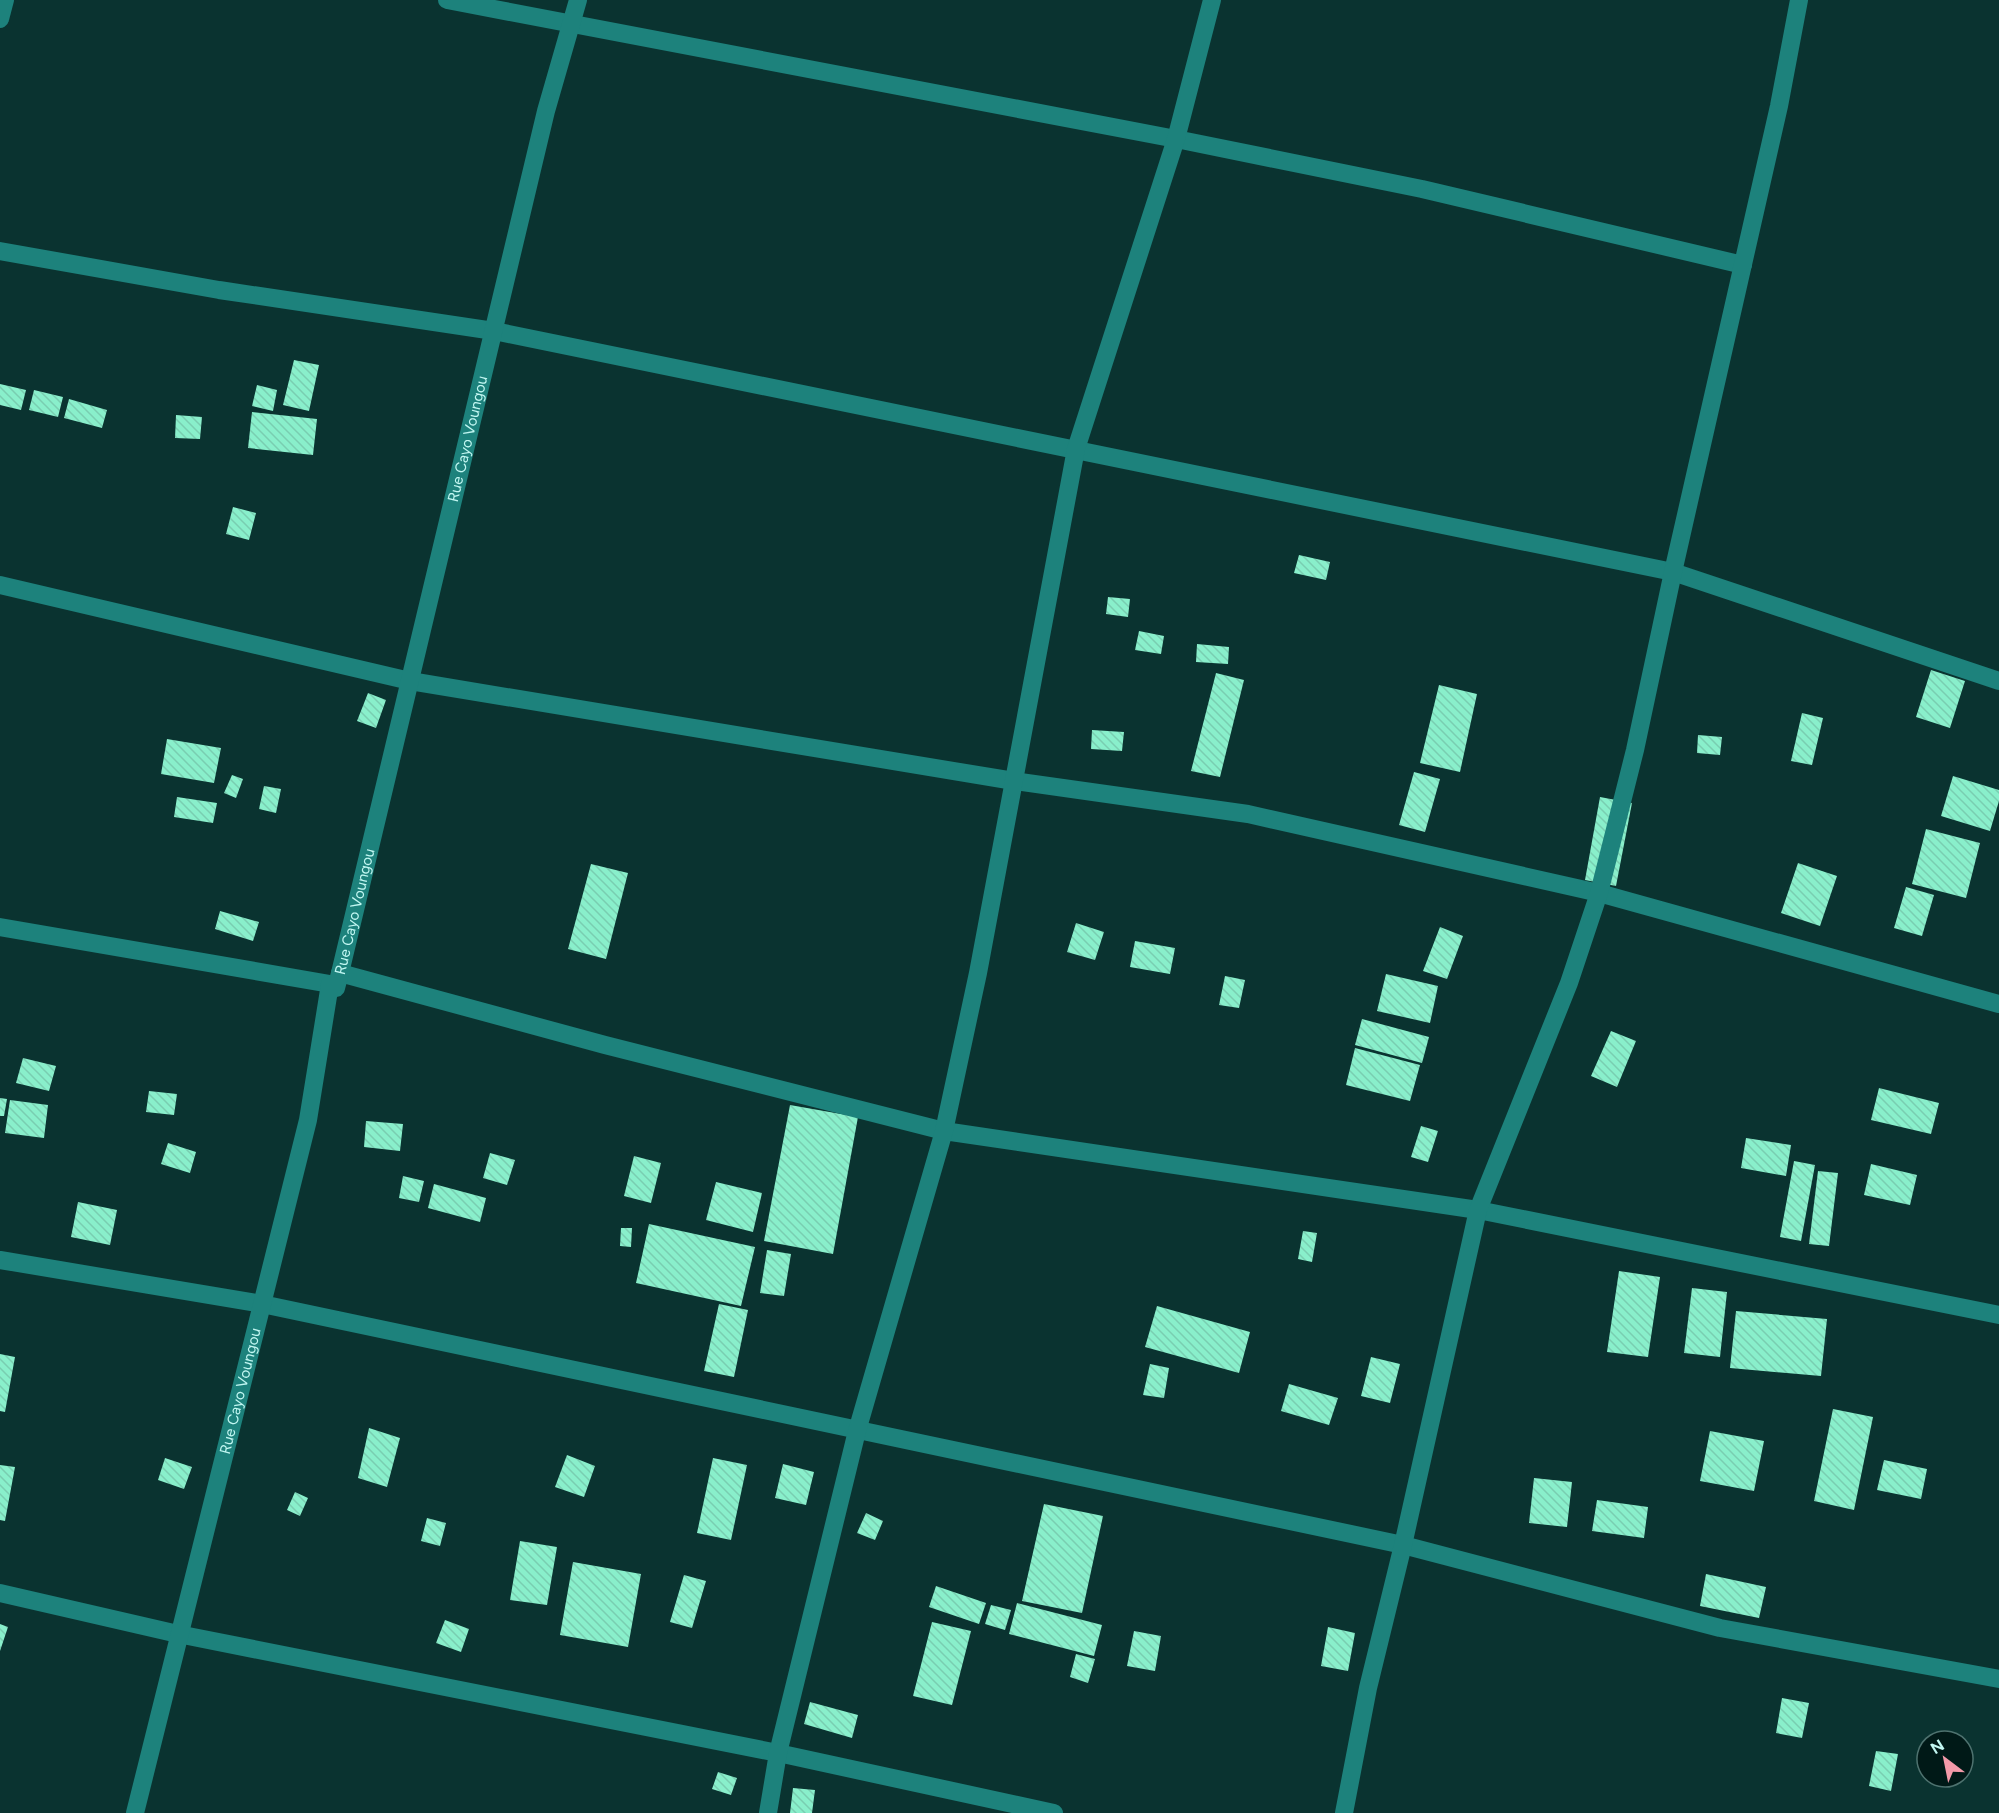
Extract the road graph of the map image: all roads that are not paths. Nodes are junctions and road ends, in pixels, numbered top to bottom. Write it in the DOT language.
graph roads {
  1 [pos="5,0"];
  2 [pos="447,0"];
  3 [pos="579,0"];
  4 [pos="1212,0"];
  5 [pos="1799,0"];
  6 [pos="0,19"];
  7 [pos="571,25"];
  8 [pos="1176,139"];
  9 [pos="0,251"];
  10 [pos="1743,266"];
  11 [pos="494,331"];
  12 [pos="1076,449"];
  13 [pos="1672,572"];
  14 [pos="0,585"];
  15 [pos="410,681"];
  16 [pos="1999,681"];
  17 [pos="1014,781"];
  18 [pos="1599,893"];
  19 [pos="0,927"];
  20 [pos="335,979"];
  21 [pos="1999,1004"];
  22 [pos="944,1131"];
  23 [pos="1478,1210"];
  24 [pos="0,1260"];
  25 [pos="262,1304"];
  26 [pos="1999,1315"];
  27 [pos="857,1431"];
  28 [pos="1403,1545"];
  29 [pos="0,1593"];
  30 [pos="178,1634"];
  31 [pos="1999,1679"];
  32 [pos="778,1753"];
  33 [pos="135,1813"];
  34 [pos="768,1813"];
  35 [pos="1054,1813"];
  36 [pos="1344,1813"];
  1 -- 6 [label="street"];
  2 -- 7 [label="street"];
  3 -- 7 [label="street, Rue Cayo Voungou"];
  4 -- 8 [label="street"];
  5 -- 10 [label="street"];
  7 -- 8 [label="street"];
  7 -- 11 [label="street, Rue Cayo Voungou"];
  8 -- 10 [label="street"];
  8 -- 12 [label="street"];
  9 -- 11 [label="street"];
  10 -- 13 [label="street"];
  11 -- 12 [label="street"];
  11 -- 15 [label="street, Rue Cayo Voungou"];
  12 -- 13 [label="street"];
  12 -- 17 [label="street"];
  13 -- 16 [label="street"];
  13 -- 18 [label="street"];
  14 -- 15 [label="street"];
  15 -- 17 [label="street"];
  15 -- 20 [label="street, Rue Cayo Voungou"];
  17 -- 18 [label="street"];
  17 -- 22 [label="street"];
  18 -- 21 [label="street"];
  18 -- 23 [label="street"];
  19 -- 20 [label="street"];
  20 -- 22 [label="street"];
  20 -- 25 [label="street, Rue Cayo Voungou"];
  22 -- 23 [label="street"];
  22 -- 27 [label="street"];
  23 -- 26 [label="street"];
  23 -- 28 [label="street"];
  24 -- 25 [label="street"];
  25 -- 27 [label="street"];
  25 -- 30 [label="street, Rue Cayo Voungou"];
  27 -- 28 [label="street"];
  27 -- 32 [label="street"];
  28 -- 31 [label="street"];
  28 -- 36 [label="street"];
  29 -- 30 [label="street"];
  30 -- 32 [label="street"];
  30 -- 33 [label="street, Rue Cayo Voungou"];
  32 -- 34 [label="street"];
  32 -- 35 [label="street"];
}
